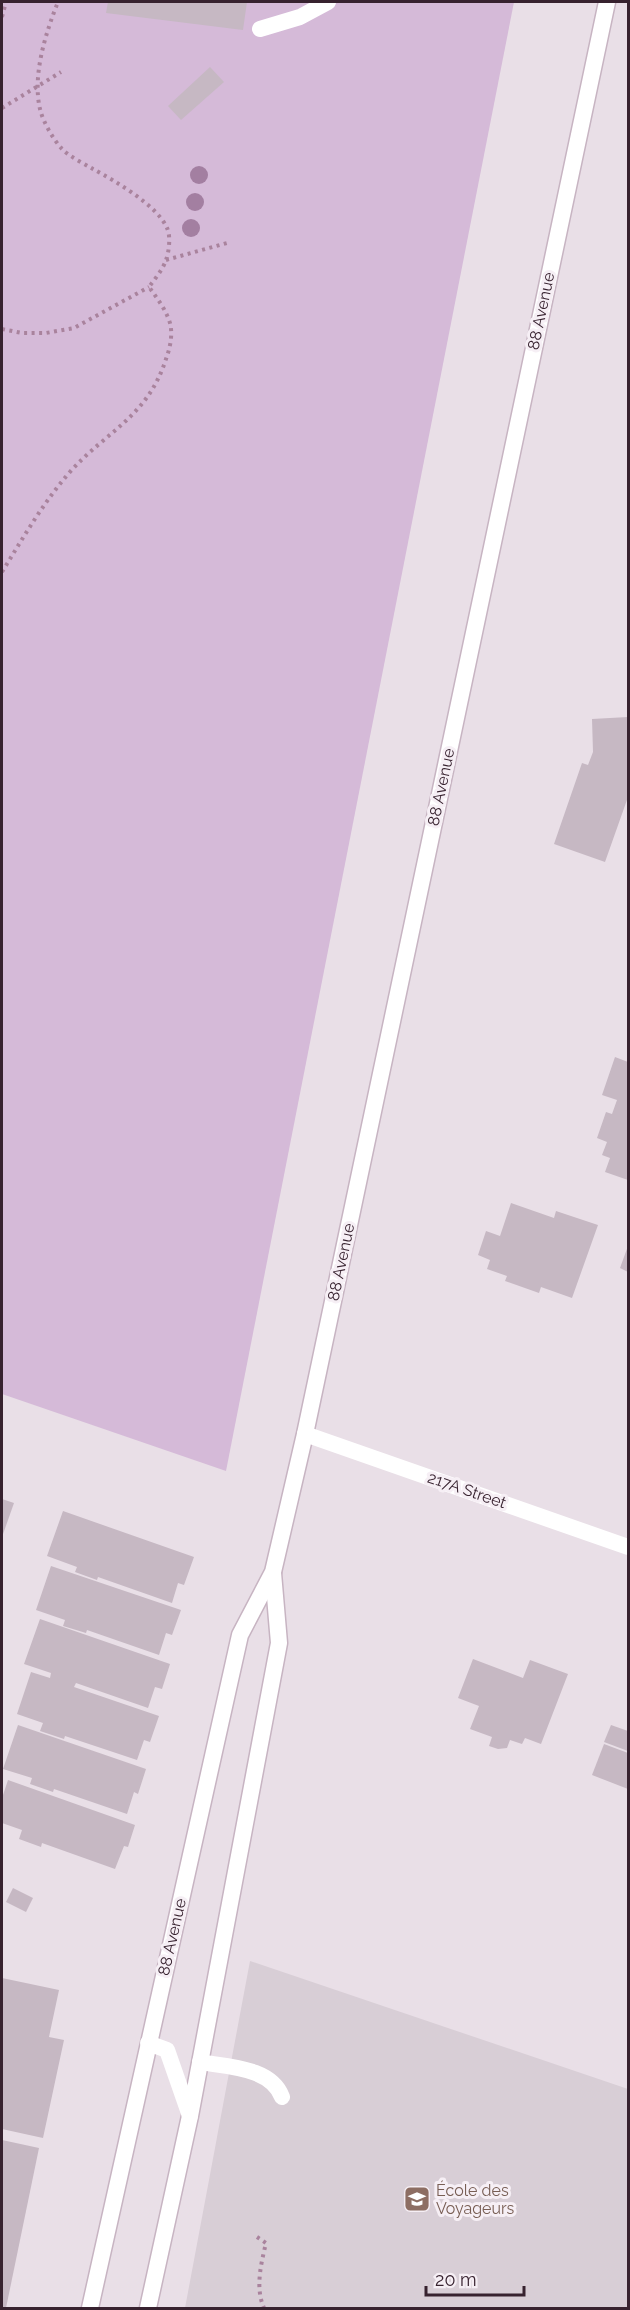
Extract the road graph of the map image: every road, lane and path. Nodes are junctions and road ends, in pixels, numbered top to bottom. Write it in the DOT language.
graph roads {
  1 [pos="6,2"];
  2 [pos="58,2"];
  3 [pos="328,2"];
  4 [pos="607,2"];
  5 [pos="2,17"];
  6 [pos="260,29"];
  7 [pos="61,72"];
  8 [pos="39,86"];
  9 [pos="2,108"];
  10 [pos="226,243"];
  11 [pos="166,260"];
  12 [pos="149,287"];
  13 [pos="2,329"];
  14 [pos="2,572"];
  15 [pos="305,1434"];
  16 [pos="628,1547"];
  17 [pos="273,1572"];
  18 [pos="148,2043"];
  19 [pos="200,2062"];
  20 [pos="282,2097"];
  21 [pos="190,2116"];
  22 [pos="257,2237"];
  23 [pos="90,2308"];
  24 [pos="148,2308"];
  25 [pos="264,2308"];
  1 -- 5 [label="path"];
  2 -- 8 [label="path"];
  3 -- 6 [label="main road"];
  4 -- 15 [label="main road, 88 Avenue"];
  7 -- 8 [label="path"];
  8 -- 9 [label="path"];
  8 -- 11 [label="path"];
  10 -- 11 [label="path"];
  11 -- 12 [label="path"];
  12 -- 13 [label="path"];
  12 -- 14 [label="path"];
  15 -- 16 [label="main road, 217A Street"];
  15 -- 17 [label="main road, 88 Avenue"];
  17 -- 18 [label="main road, 88 Avenue"];
  17 -- 19 [label="main road, 88 Avenue"];
  18 -- 21 [label="main road"];
  18 -- 23 [label="main road, 88 Avenue"];
  19 -- 20 [label="main road"];
  19 -- 21 [label="main road, 88 Avenue"];
  21 -- 24 [label="main road, 88 Avenue"];
  22 -- 25 [label="path"];
}
